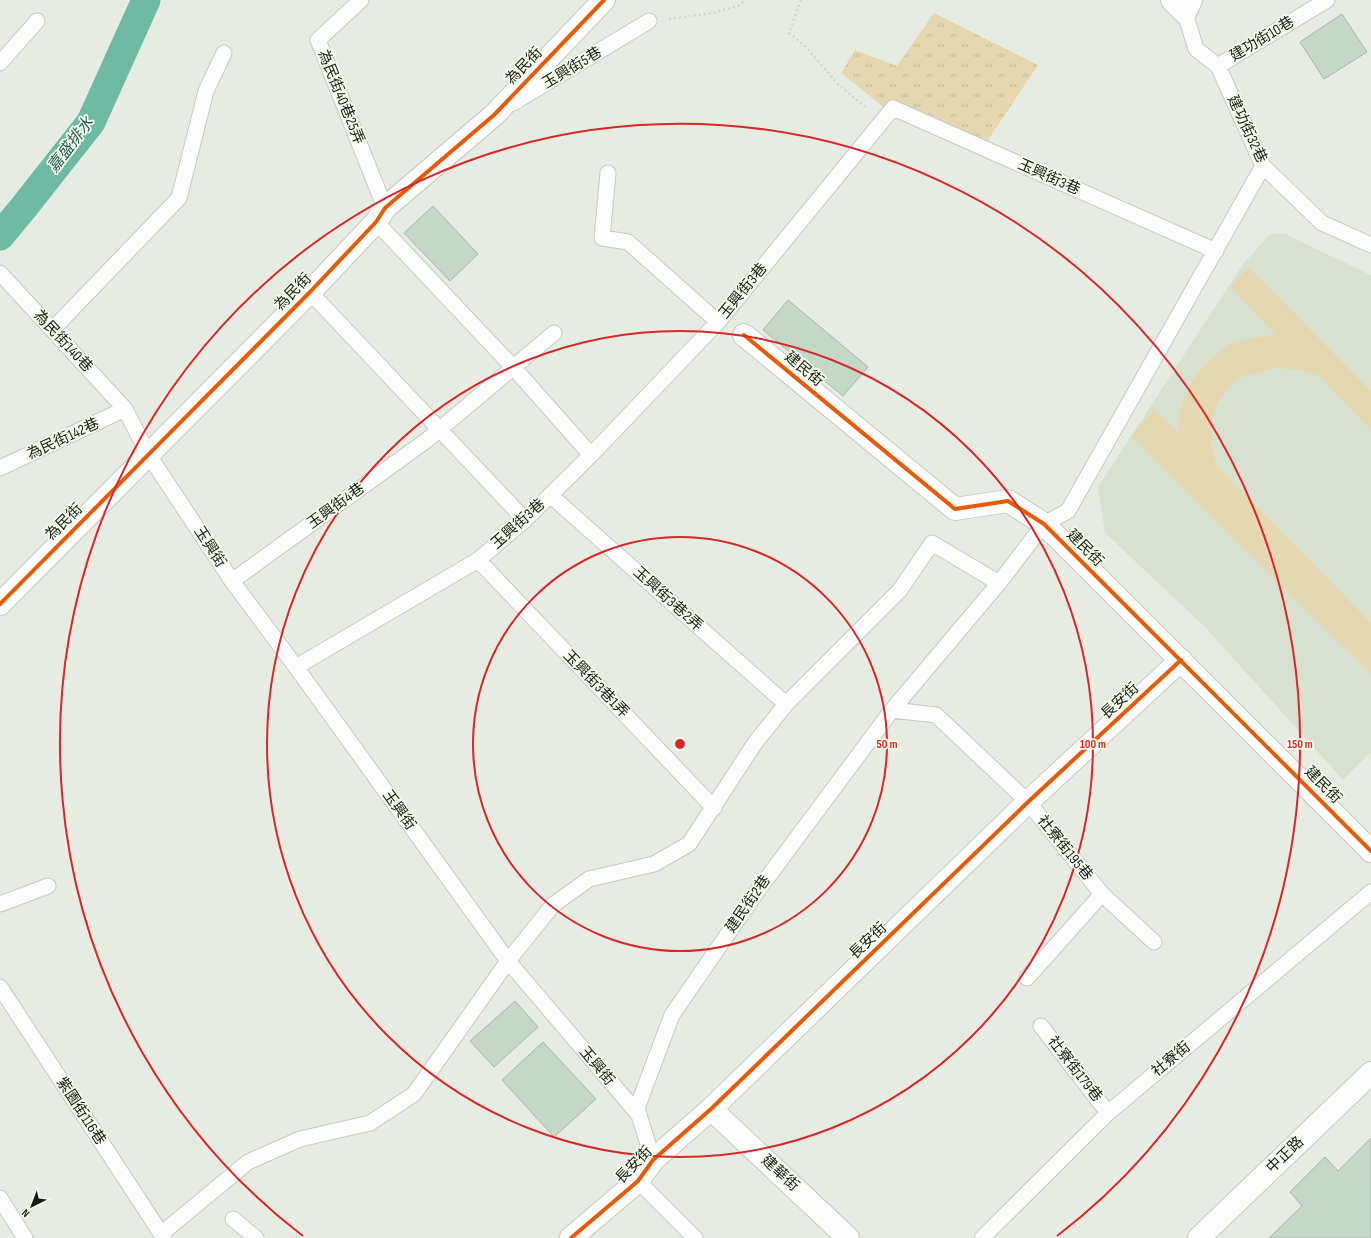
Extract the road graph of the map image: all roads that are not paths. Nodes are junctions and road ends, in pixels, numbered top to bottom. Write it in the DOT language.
graph roads {
  1 [pos="361,0"];
  2 [pos="604,0"];
  3 [pos="1327,0"];
  4 [pos="1183,4"];
  5 [pos="37,20"];
  6 [pos="649,22"];
  7 [pos="224,53"];
  8 [pos="0,63"];
  9 [pos="1218,66"];
  10 [pos="494,115"];
  11 [pos="1263,166"];
  12 [pos="608,172"];
  13 [pos="380,215"];
  14 [pos="1371,245"];
  15 [pos="1216,251"];
  16 [pos="0,273"];
  17 [pos="310,292"];
  18 [pos="718,322"];
  19 [pos="52,330"];
  20 [pos="554,333"];
  21 [pos="744,335"];
  22 [pos="513,367"];
  23 [pos="125,409"];
  24 [pos="440,430"];
  25 [pos="148,454"];
  26 [pos="591,455"];
  27 [pos="0,468"];
  28 [pos="550,495"];
  29 [pos="525,520"];
  30 [pos="1044,524"];
  31 [pos="478,560"];
  32 [pos="232,581"];
  33 [pos="999,583"];
  34 [pos="0,604"];
  35 [pos="1181,660"];
  36 [pos="296,667"];
  37 [pos="786,704"];
  38 [pos="892,710"];
  39 [pos="1028,802"];
  40 [pos="714,808"];
  41 [pos="1371,851"];
  42 [pos="48,886"];
  43 [pos="1371,892"];
  44 [pos="1102,894"];
  45 [pos="0,904"];
  46 [pos="1154,942"];
  47 [pos="508,961"];
  48 [pos="1027,978"];
  49 [pos="0,987"];
  50 [pos="1042,1026"];
  51 [pos="1371,1073"];
  52 [pos="711,1109"];
  53 [pos="1108,1113"];
  54 [pos="639,1115"];
  55 [pos="653,1160"];
  56 [pos="638,1181"];
  57 [pos="0,1198"];
  58 [pos="233,1219"];
  59 [pos="163,1236"];
  60 [pos="25,1238"];
  61 [pos="256,1238"];
  62 [pos="571,1238"];
  63 [pos="695,1238"];
  64 [pos="848,1238"];
  65 [pos="982,1238"];
  66 [pos="1199,1238"];
  1 -- 13 [label="lane, 為民街40巷25弄"];
  2 -- 10 [label="street, 為民街"];
  3 -- 9 [label="lane, 建功街10巷"];
  4 -- 9 [label="lane, 建功街32巷"];
  5 -- 8 [label="lane"];
  6 -- 10 [label="lane, 玉興街5巷"];
  7 -- 19 [label="lane"];
  9 -- 11 [label="lane, 建功街32巷"];
  10 -- 13 [label="street, 為民街"];
  11 -- 14 [label="lane, 建功街32巷"];
  11 -- 15 [label="lane"];
  12 -- 18 [label="lane"];
  13 -- 17 [label="street, 為民街"];
  13 -- 22 [label="lane"];
  15 -- 18 [label="lane, 玉興街3巷"];
  15 -- 30 [label="lane"];
  16 -- 19 [label="lane, 為民街140巷"];
  17 -- 24 [label="lane"];
  17 -- 25 [label="street, 為民街"];
  18 -- 26 [label="lane, 玉興街3巷"];
  19 -- 23 [label="lane, 為民街140巷"];
  20 -- 22 [label="lane, 玉興街4巷"];
  21 -- 30 [label="street, 建民街"];
  22 -- 24 [label="lane, 玉興街4巷"];
  22 -- 26 [label="lane"];
  23 -- 25 [label="lane, 為民街140巷"];
  23 -- 27 [label="lane, 為民街142巷"];
  24 -- 29 [label="lane"];
  24 -- 32 [label="lane, 玉興街4巷"];
  25 -- 32 [label="lane, 玉興街"];
  25 -- 34 [label="street, 為民街"];
  26 -- 28 [label="lane, 玉興街3巷"];
  28 -- 29 [label="lane, 玉興街3巷"];
  28 -- 37 [label="lane, 玉興街3巷2弄"];
  29 -- 31 [label="lane, 玉興街3巷"];
  30 -- 33 [label="lane, 建民街2巷"];
  30 -- 35 [label="street, 建民街"];
  31 -- 36 [label="lane, 玉興街3巷"];
  31 -- 40 [label="lane, 玉興街3巷1弄"];
  32 -- 36 [label="lane, 玉興街"];
  33 -- 37 [label="lane"];
  33 -- 38 [label="lane, 建民街2巷"];
  35 -- 39 [label="street, 長安街"];
  35 -- 41 [label="street, 建民街"];
  36 -- 47 [label="lane, 玉興街"];
  37 -- 40 [label="lane"];
  38 -- 39 [label="lane, 社寮街195巷"];
  38 -- 54 [label="lane, 建民街2巷"];
  39 -- 44 [label="lane, 社寮街195巷"];
  39 -- 52 [label="street, 長安街"];
  40 -- 47 [label="lane"];
  42 -- 45 [label="lane"];
  43 -- 53 [label="lane, 社寮街"];
  44 -- 46 [label="lane, 社寮街195巷"];
  44 -- 48 [label="lane, 社寮街195巷"];
  47 -- 54 [label="lane, 玉興街"];
  47 -- 59 [label="lane"];
  49 -- 59 [label="lane, 紫園街116巷"];
  50 -- 53 [label="lane, 社寮街179巷"];
  51 -- 66 [label="street, 中正路"];
  52 -- 55 [label="street, 長安街"];
  52 -- 64 [label="street, 建華街"];
  53 -- 65 [label="lane, 社寮街"];
  54 -- 55 [label="lane, 玉興街"];
  55 -- 56 [label="street, 長安街"];
  56 -- 62 [label="street, 長安街"];
  56 -- 63 [label="lane"];
  57 -- 60 [label="lane"];
  58 -- 61 [label="lane"];
}
